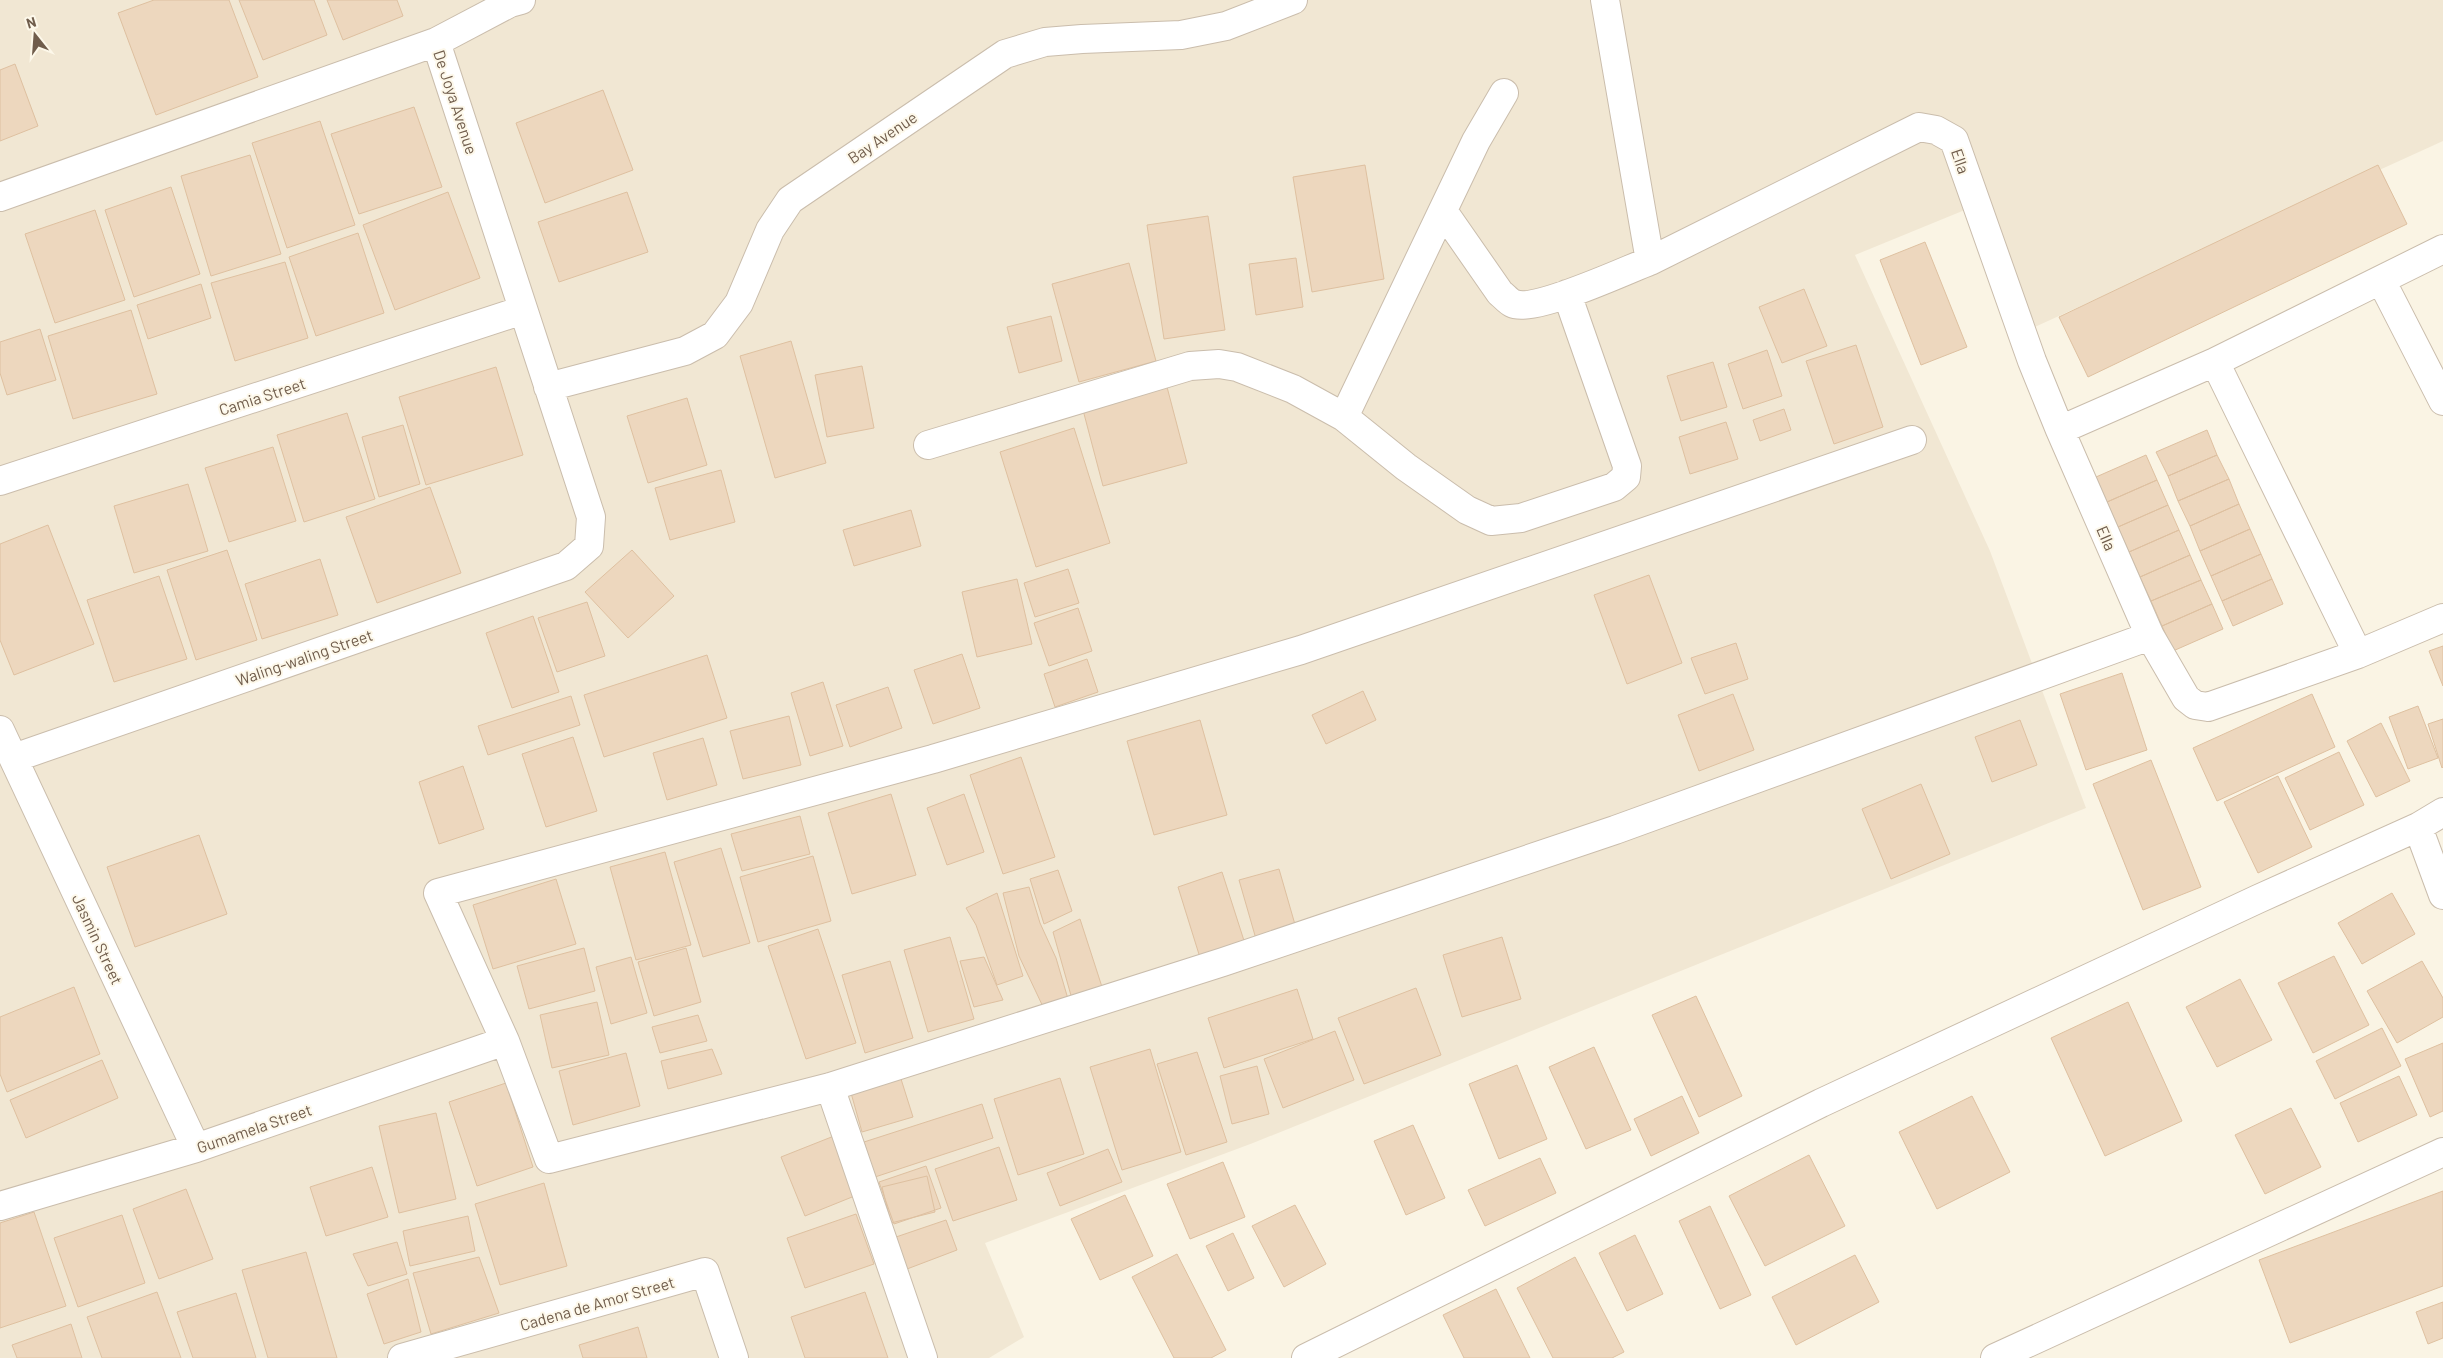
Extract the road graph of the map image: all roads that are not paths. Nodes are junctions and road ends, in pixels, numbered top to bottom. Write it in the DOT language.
graph roads {
  1 [pos="521,0"];
  2 [pos="1293,0"];
  3 [pos="1605,0"];
  4 [pos="436,42"];
  5 [pos="1504,93"];
  6 [pos="0,197"];
  7 [pos="1443,210"];
  8 [pos="2443,249"];
  9 [pos="1650,261"];
  10 [pos="2381,280"];
  11 [pos="1568,294"];
  12 [pos="523,310"];
  13 [pos="2215,362"];
  14 [pos="548,386"];
  15 [pos="2443,401"];
  16 [pos="1344,417"];
  17 [pos="2060,430"];
  18 [pos="1912,440"];
  19 [pos="928,445"];
  20 [pos="0,481"];
  21 [pos="589,546"];
  22 [pos="2443,618"];
  23 [pos="2150,636"];
  24 [pos="2358,654"];
  25 [pos="0,730"];
  26 [pos="14,758"];
  27 [pos="2443,812"];
  28 [pos="2418,826"];
  29 [pos="2443,895"];
  30 [pos="505,1042"];
  31 [pos="830,1087"];
  32 [pos="196,1148"];
  33 [pos="2443,1152"];
  34 [pos="0,1206"];
  35 [pos="402,1358"];
  36 [pos="734,1358"];
  37 [pos="923,1358"];
  38 [pos="1306,1358"];
  39 [pos="1995,1358"];
  1 -- 4 [label="street"];
  2 -- 14 [label="street, Bay Avenue"];
  3 -- 9 [label="street"];
  4 -- 6 [label="street, De Joya Avenue"];
  4 -- 12 [label="street, De Joya Avenue"];
  5 -- 7 [label="street"];
  7 -- 11 [label="street, Ella"];
  7 -- 16 [label="street"];
  8 -- 10 [label="street"];
  9 -- 11 [label="street, Ella"];
  9 -- 17 [label="street, Ella"];
  10 -- 13 [label="street"];
  10 -- 15 [label="street"];
  11 -- 16 [label="street"];
  12 -- 14 [label="street, De Joya Avenue"];
  12 -- 20 [label="street, Camia Street"];
  13 -- 17 [label="street"];
  13 -- 24 [label="street"];
  14 -- 21 [label="street, De Joya Avenue"];
  16 -- 19 [label="street"];
  17 -- 23 [label="street, Ella"];
  18 -- 30 [label="street"];
  21 -- 26 [label="street, Waling-waling Street"];
  22 -- 24 [label="street"];
  23 -- 24 [label="street, Ella"];
  23 -- 31 [label="street"];
  25 -- 26 [label="street, Jasmin Street"];
  26 -- 32 [label="street, Jasmin Street"];
  27 -- 28 [label="street"];
  28 -- 29 [label="street"];
  28 -- 38 [label="street"];
  30 -- 31 [label="street"];
  30 -- 32 [label="street, Gumamela Street"];
  31 -- 37 [label="street"];
  32 -- 34 [label="street, Gumamela Street"];
  33 -- 39 [label="street"];
  35 -- 36 [label="street, Cadena de Amor Street"];
}
